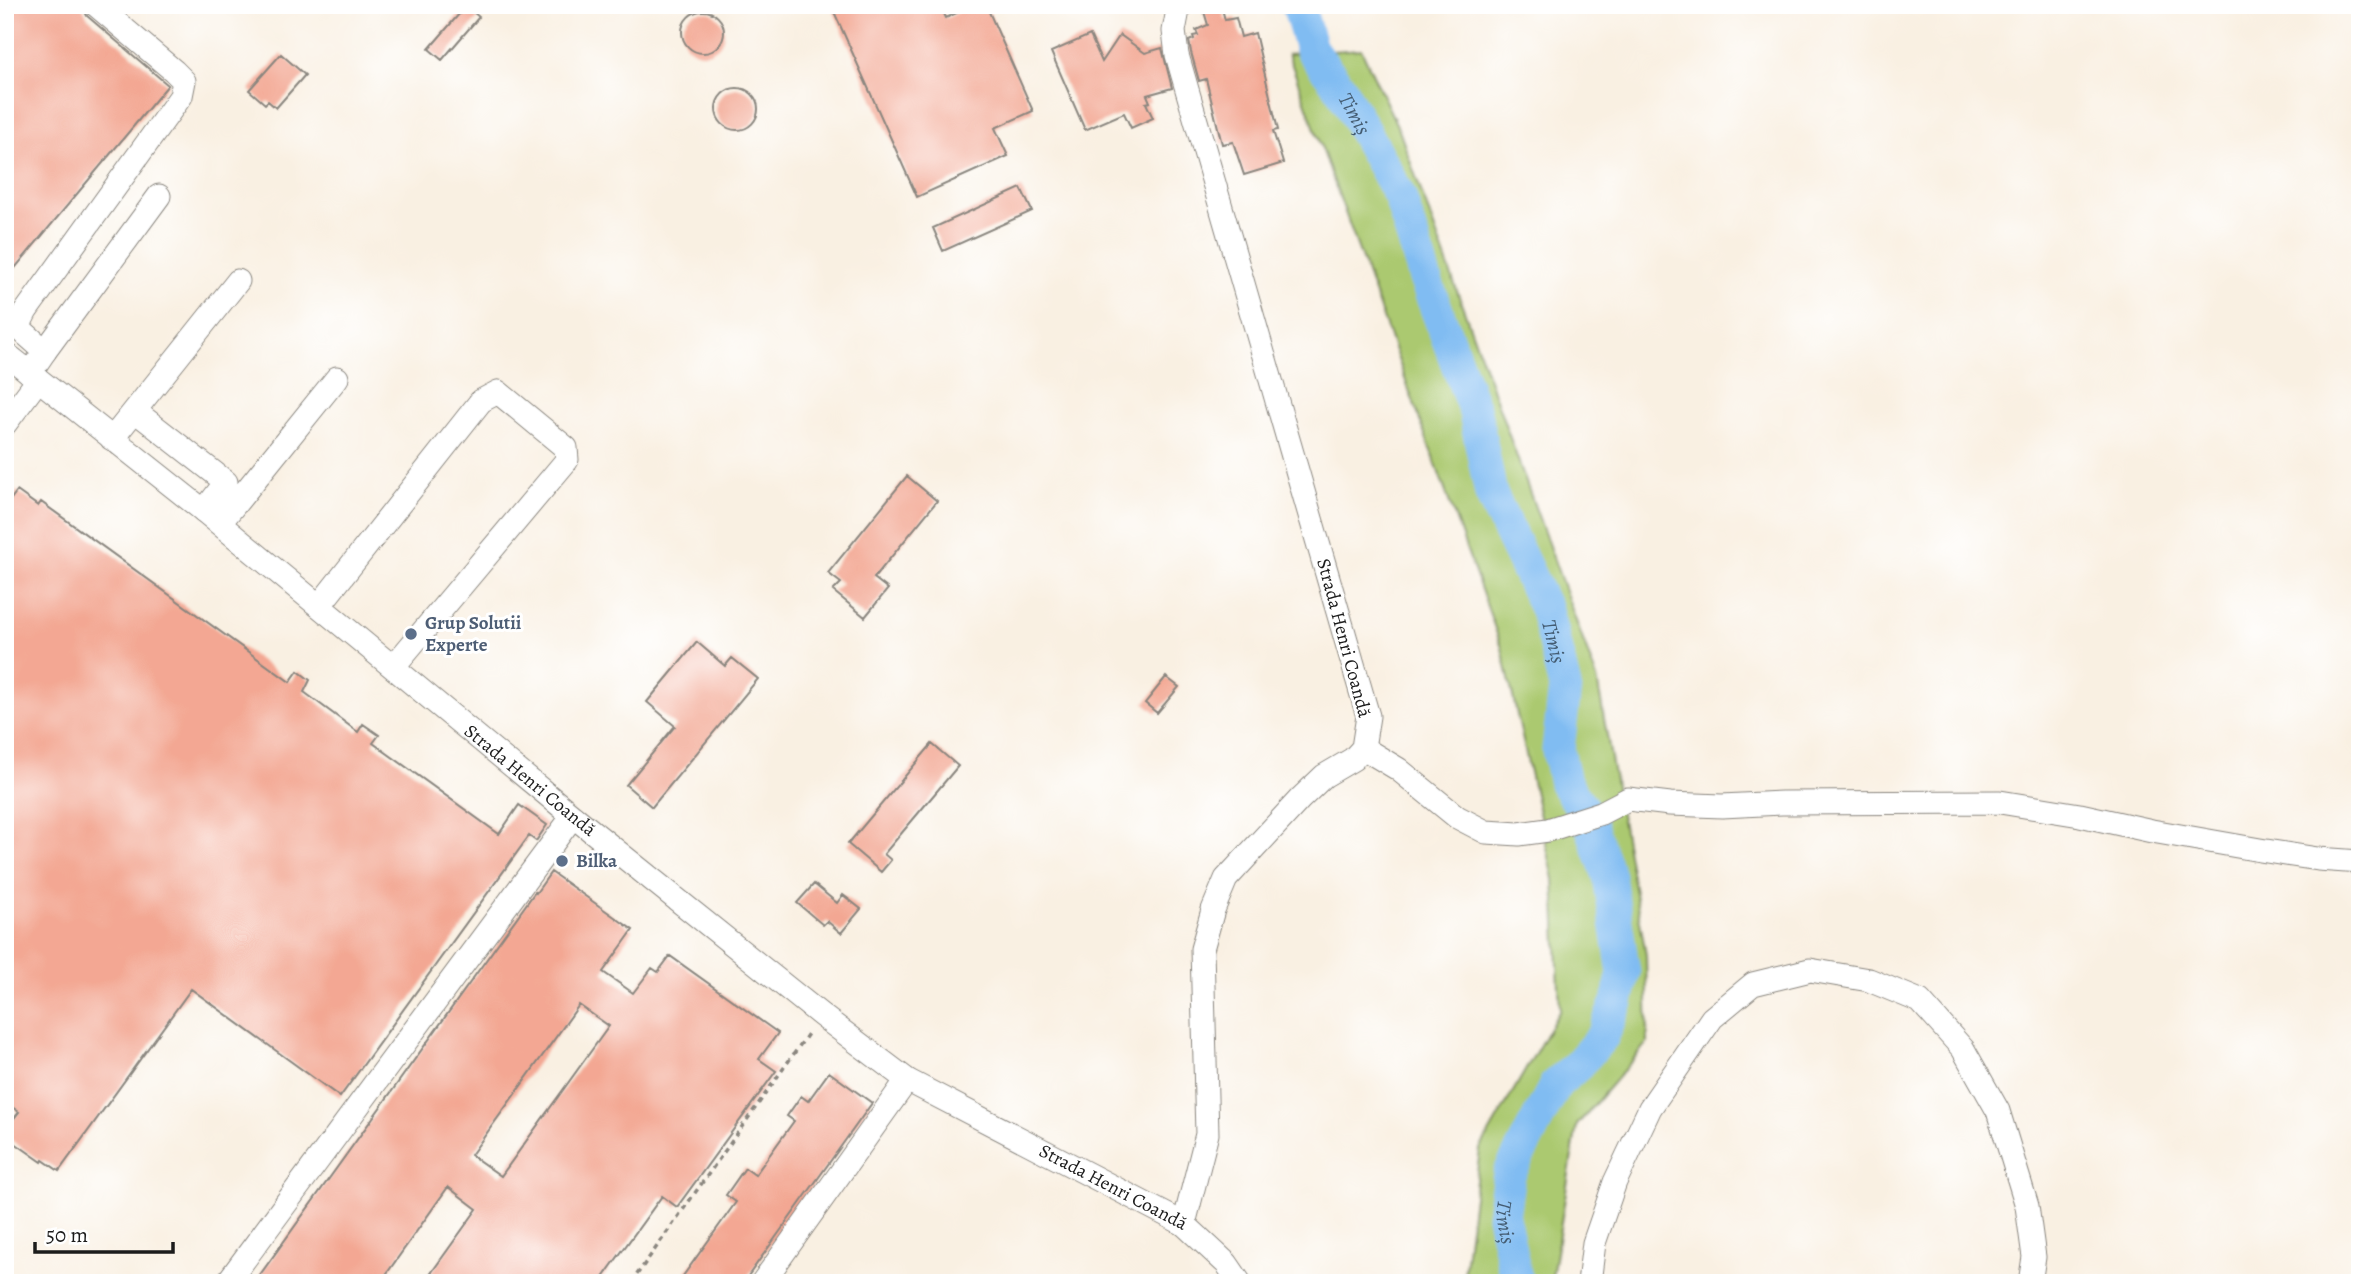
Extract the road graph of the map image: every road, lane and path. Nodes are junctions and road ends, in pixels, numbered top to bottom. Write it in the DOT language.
graph roads {
  1 [pos="96,5"];
  2 [pos="1179,5"];
  3 [pos="159,196"];
  4 [pos="238,281"];
  5 [pos="13,322"];
  6 [pos="45,351"];
  7 [pos="5,353"];
  8 [pos="34,376"];
  9 [pos="337,379"];
  10 [pos="135,411"];
  11 [pos="5,424"];
  12 [pos="112,439"];
  13 [pos="212,517"];
  14 [pos="318,606"];
  15 [pos="394,666"];
  16 [pos="1363,748"];
  17 [pos="573,816"];
  18 [pos="2360,862"];
  19 [pos="821,1015"];
  20 [pos="907,1080"];
  21 [pos="1184,1224"];
  22 [pos="227,1283"];
  23 [pos="631,1283"];
  24 [pos="762,1283"];
  25 [pos="1240,1283"];
  26 [pos="1589,1283"];
  27 [pos="2030,1283"];
  1 -- 5 [label="street"];
  2 -- 16 [label="street, Strada Henri Coandă"];
  3 -- 6 [label="street"];
  4 -- 10 [label="street"];
  5 -- 6 [label="street"];
  6 -- 8 [label="street"];
  7 -- 8 [label="street, Strada Henri Coandă"];
  8 -- 11 [label="street"];
  8 -- 12 [label="street, Strada Henri Coandă"];
  9 -- 13 [label="street"];
  10 -- 12 [label="street"];
  10 -- 13 [label="street"];
  12 -- 13 [label="street, Strada Henri Coandă"];
  13 -- 14 [label="street, Strada Henri Coandă"];
  14 -- 15 [label="street, Strada Henri Coandă"];
  14 -- 15 [label="street"];
  15 -- 17 [label="street, Strada Henri Coandă"];
  16 -- 18 [label="street"];
  16 -- 21 [label="street, Strada Henri Coandă"];
  17 -- 19 [label="street, Strada Henri Coandă"];
  17 -- 22 [label="street"];
  19 -- 20 [label="street, Strada Henri Coandă"];
  19 -- 23 [label="path"];
  20 -- 21 [label="street, Strada Henri Coandă"];
  20 -- 24 [label="street"];
  21 -- 25 [label="street"];
  26 -- 27 [label="street"];
}
